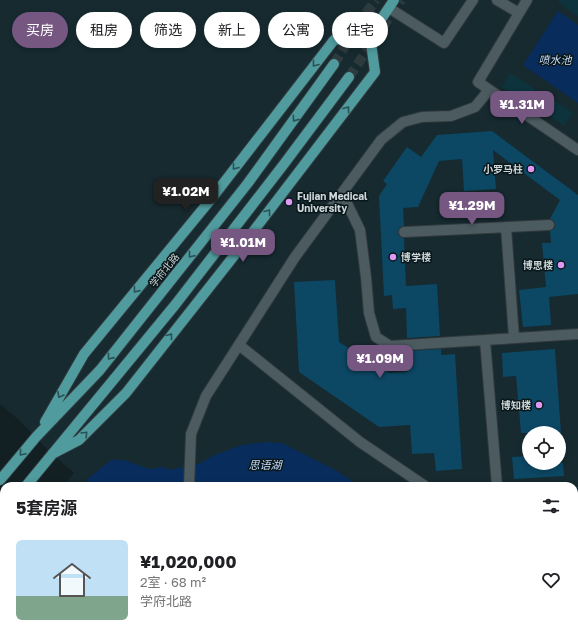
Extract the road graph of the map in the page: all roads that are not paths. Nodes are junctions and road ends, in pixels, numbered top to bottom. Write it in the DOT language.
graph roads {
  1 [pos="473,0"];
  2 [pos="497,0"];
  3 [pos="528,0"];
  4 [pos="391,4"];
  5 [pos="519,13"];
  6 [pos="332,43"];
  7 [pos="372,48"];
  8 [pos="334,64"];
  9 [pos="348,77"];
  10 [pos="489,90"];
  11 [pos="578,150"];
  12 [pos="342,193"];
  13 [pos="549,225"];
  14 [pos="506,227"];
  15 [pos="404,232"];
  16 [pos="578,334"];
  17 [pos="514,338"];
  18 [pos="485,340"];
  19 [pos="239,345"];
  20 [pos="36,437"];
  21 [pos="52,454"];
  22 [pos="0,480"];
  23 [pos="29,482"];
  24 [pos="188,482"];
  25 [pos="419,482"];
  26 [pos="497,482"];
  1 -- 4 [label="street"];
  2 -- 5 [label="street"];
  3 -- 5 [label="street"];
  5 -- 10 [label="street"];
  6 -- 20 [label="main road, one-way"];
  21 -- 7 [label="main road, one-way"];
  8 -- 20 [label="main road, 学府北路, one-way"];
  9 -- 21 [label="main road"];
  10 -- 11 [label="street"];
  10 -- 12 [label="street"];
  12 -- 18 [label="street"];
  12 -- 19 [label="street"];
  13 -- 14 [label="street"];
  14 -- 15 [label="street"];
  14 -- 17 [label="street"];
  16 -- 17 [label="street"];
  17 -- 18 [label="street"];
  18 -- 26 [label="street"];
  19 -- 24 [label="street"];
  19 -- 25 [label="street"];
  20 -- 22 [label="main road, 学府北路, one-way"];
  21 -- 23 [label="main road"];
}
